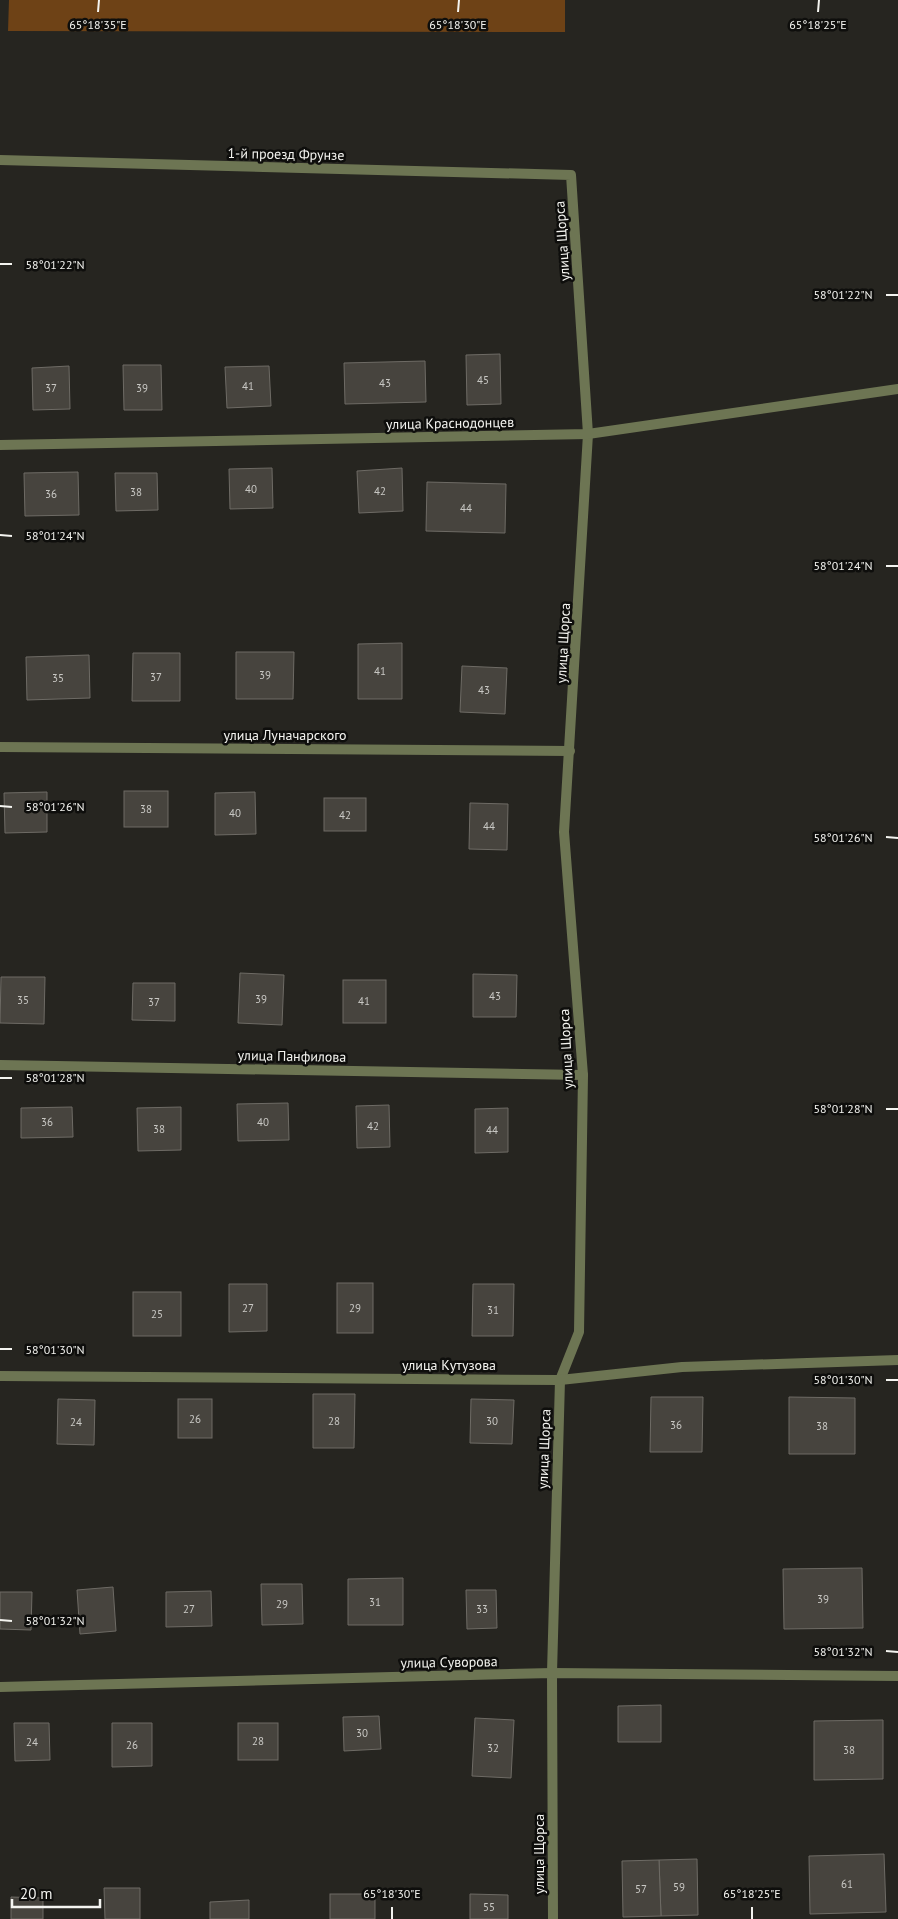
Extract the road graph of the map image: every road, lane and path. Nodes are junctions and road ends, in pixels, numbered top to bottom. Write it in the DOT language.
graph roads {
  1 [pos="0,160"];
  2 [pos="571,175"];
  3 [pos="898,389"];
  4 [pos="588,434"];
  5 [pos="0,444"];
  6 [pos="0,747"];
  7 [pos="570,751"];
  8 [pos="0,1065"];
  9 [pos="583,1075"];
  10 [pos="898,1360"];
  11 [pos="0,1376"];
  12 [pos="560,1380"];
  13 [pos="552,1673"];
  14 [pos="898,1676"];
  15 [pos="0,1687"];
  16 [pos="553,1919"];
  1 -- 2 [label="street, 1-й проезд Фрунзе"];
  2 -- 4 [label="street, улица Щорса"];
  3 -- 4 [label="street, улица Краснодонцев"];
  4 -- 5 [label="street, улица Краснодонцев"];
  4 -- 7 [label="street, улица Щорса"];
  6 -- 7 [label="street, улица Луначарского"];
  7 -- 9 [label="street, улица Щорса"];
  8 -- 9 [label="street, улица Панфилова"];
  9 -- 12 [label="street, улица Щорса"];
  10 -- 12 [label="street, улица Кутузова"];
  11 -- 12 [label="street, улица Кутузова"];
  12 -- 13 [label="street, улица Щорса"];
  13 -- 14 [label="street, улица Суворова"];
  13 -- 15 [label="street, улица Суворова"];
  13 -- 16 [label="street, улица Щорса"];
}
